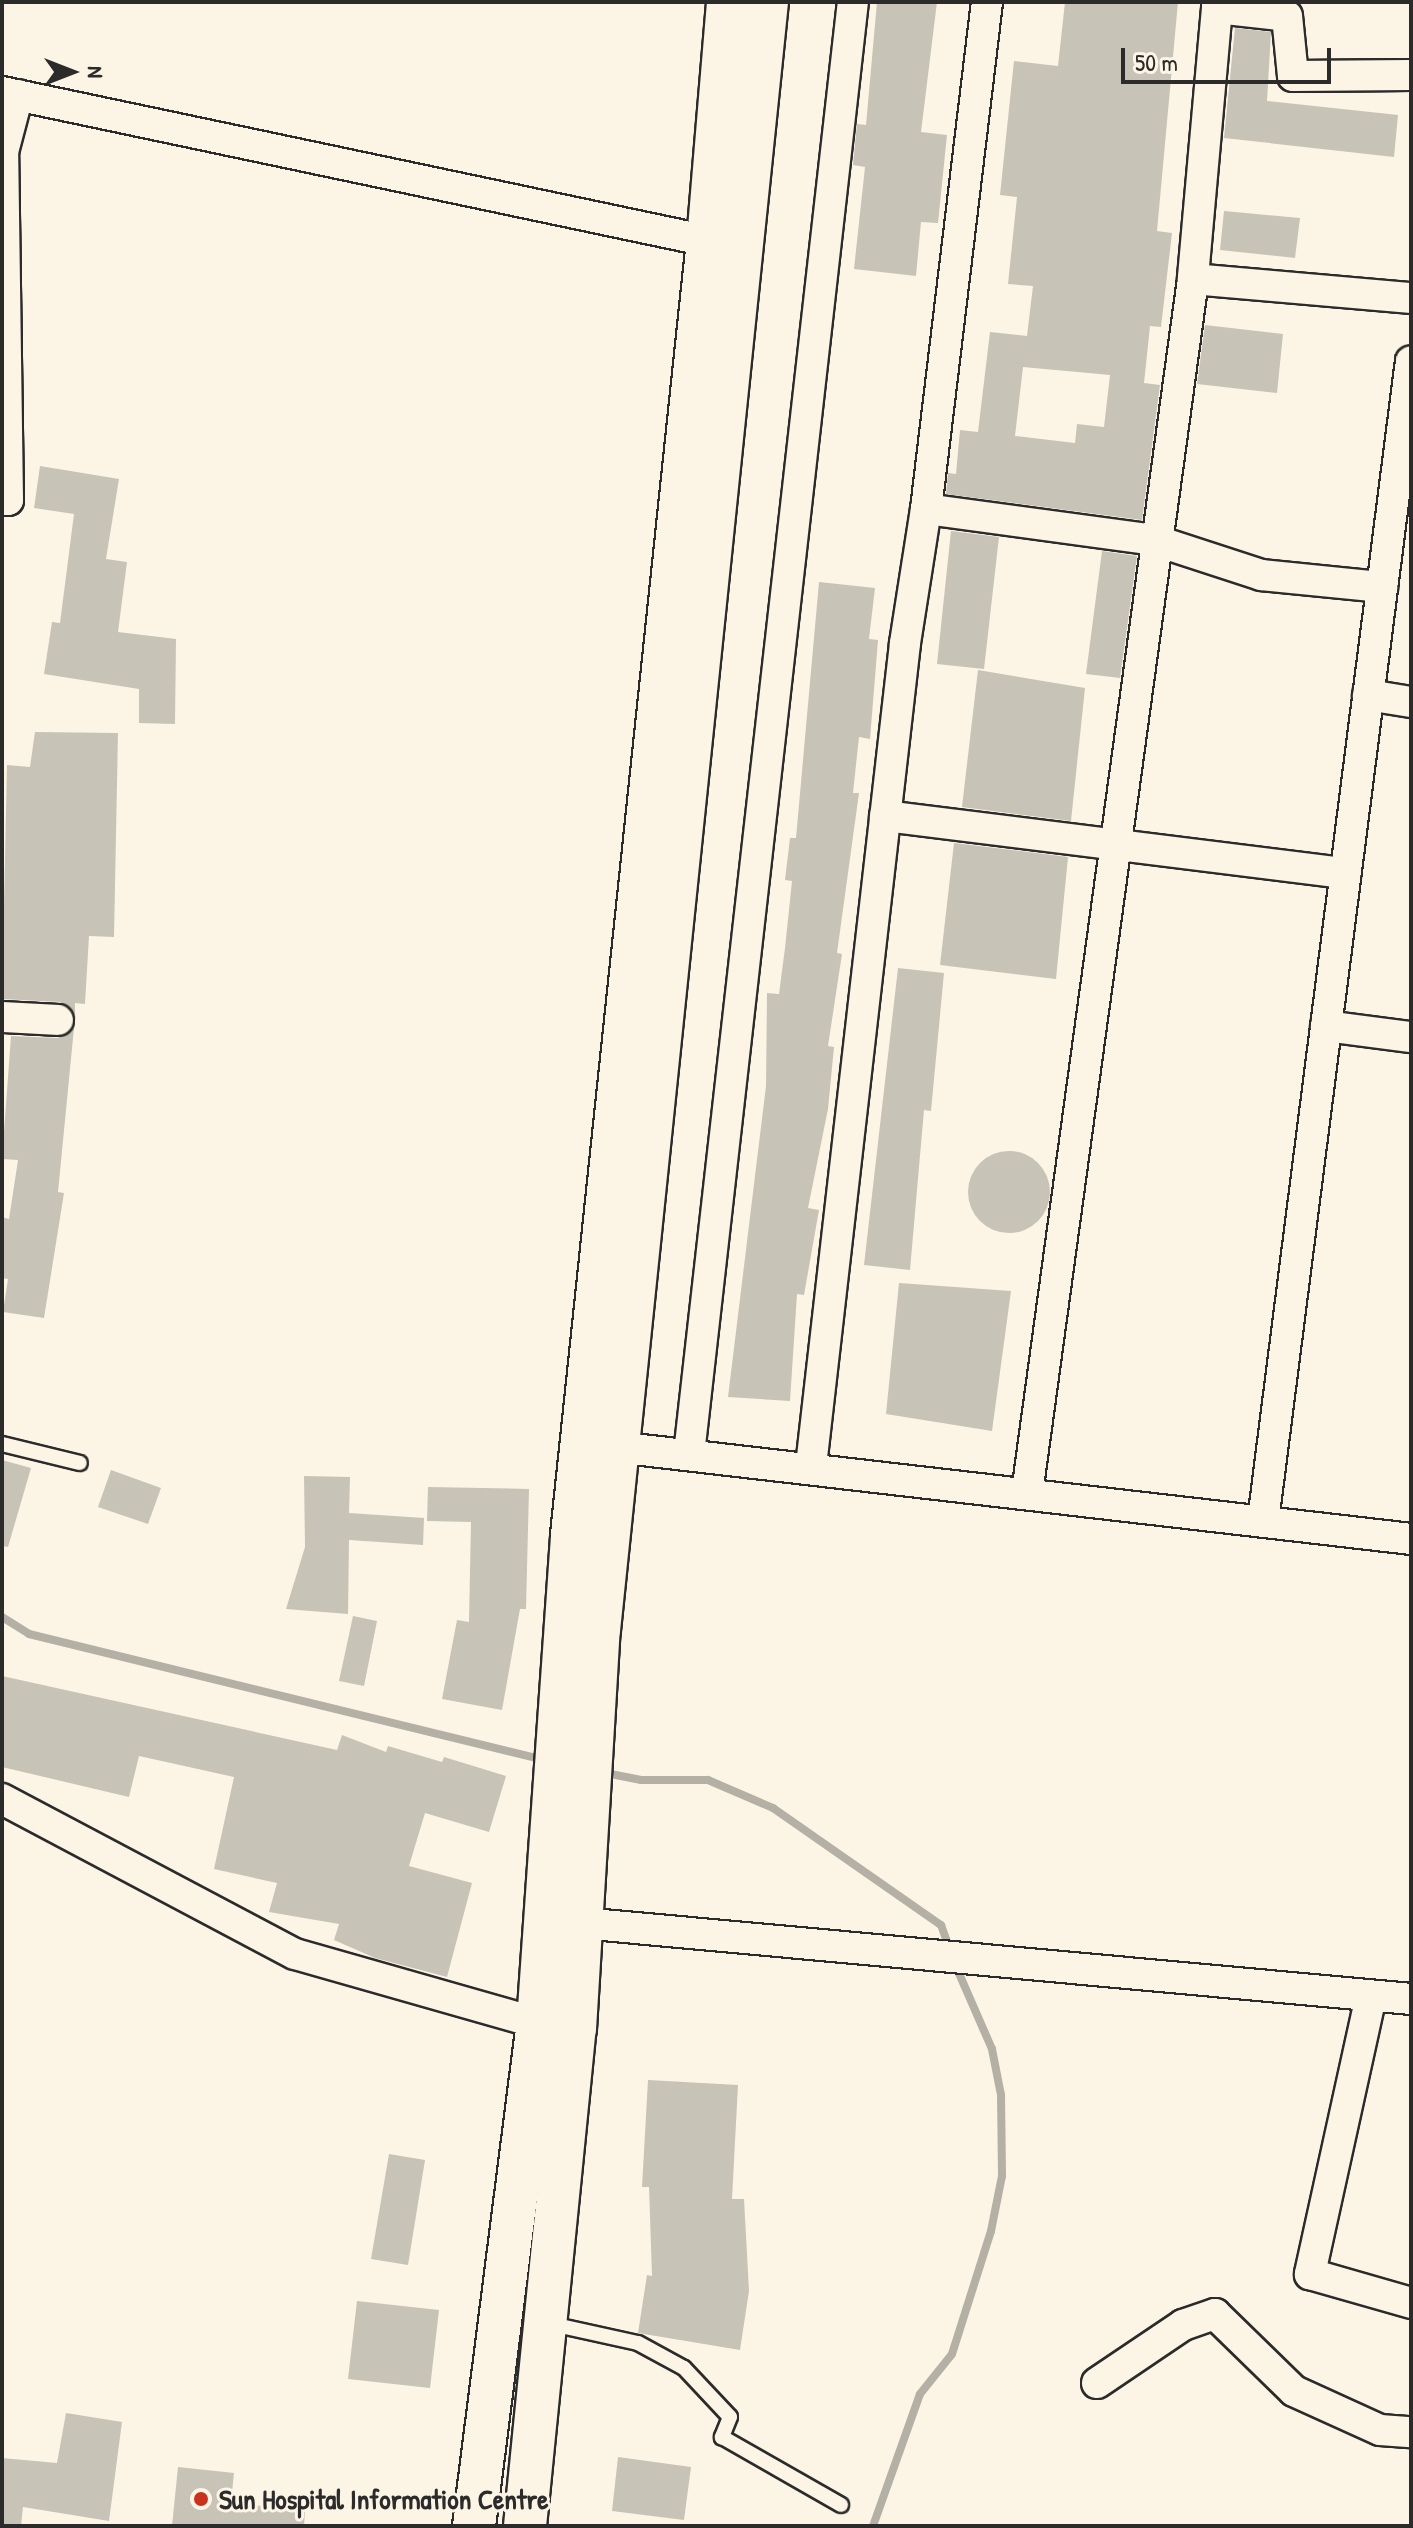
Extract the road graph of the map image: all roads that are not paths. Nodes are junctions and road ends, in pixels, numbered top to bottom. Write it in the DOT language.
graph roads {
  1 [pos="728,2"];
  2 [pos="767,2"];
  3 [pos="853,2"];
  4 [pos="987,2"];
  5 [pos="1217,5"];
  6 [pos="1411,75"];
  7 [pos="10,94"];
  8 [pos="708,241"];
  9 [pos="1193,279"];
  10 [pos="1411,298"];
  11 [pos="1411,361"];
  12 [pos="2,500"];
  13 [pos="926,509"];
  14 [pos="1154,540"];
  15 [pos="1382,587"];
  16 [pos="1368,695"];
  17 [pos="1411,702"];
  18 [pos="885,816"];
  19 [pos="1116,842"];
  20 [pos="1345,873"];
  21 [pos="2,1017"];
  22 [pos="58,1020"];
  23 [pos="1326,1026"];
  24 [pos="1411,1037"];
  25 [pos="2,1444"];
  26 [pos="602,1445"];
  27 [pos="689,1454"];
  28 [pos="80,1463"];
  29 [pos="811,1466"];
  30 [pos="1027,1493"];
  31 [pos="1263,1521"];
  32 [pos="1411,1539"];
  33 [pos="2,1799"];
  34 [pos="581,1923"];
  35 [pos="1371,1996"];
  36 [pos="1411,1999"];
  37 [pos="538,2023"];
  38 [pos="1411,2303"];
  39 [pos="546,2322"];
  40 [pos="1097,2383"];
  41 [pos="1411,2432"];
  42 [pos="841,2505"];
  43 [pos="474,2526"];
  44 [pos="525,2526"];
  1 -- 8 [label="street"];
  2 -- 26 [label="street"];
  3 -- 27 [label="street"];
  4 -- 13 [label="street"];
  5 -- 6 [label="street"];
  5 -- 9 [label="street"];
  7 -- 8 [label="street"];
  7 -- 12 [label="street"];
  8 -- 26 [label="street"];
  9 -- 10 [label="street"];
  9 -- 14 [label="street"];
  11 -- 15 [label="street"];
  13 -- 14 [label="street"];
  13 -- 18 [label="street"];
  14 -- 15 [label="street"];
  14 -- 19 [label="street"];
  15 -- 16 [label="street"];
  16 -- 17 [label="street"];
  16 -- 20 [label="street"];
  18 -- 19 [label="street"];
  18 -- 29 [label="street"];
  19 -- 20 [label="street"];
  19 -- 30 [label="street"];
  20 -- 23 [label="street"];
  21 -- 22 [label="street"];
  23 -- 24 [label="street"];
  23 -- 31 [label="street"];
  25 -- 28 [label="lane"];
  26 -- 27 [label="street"];
  26 -- 34 [label="street"];
  26 -- 37 [label="street"];
  27 -- 29 [label="street"];
  29 -- 30 [label="street"];
  30 -- 31 [label="street"];
  31 -- 32 [label="street"];
  33 -- 37 [label="street"];
  34 -- 35 [label="street"];
  34 -- 39 [label="street"];
  35 -- 36 [label="street"];
  35 -- 38 [label="street"];
  37 -- 43 [label="street"];
  39 -- 42 [label="lane"];
  39 -- 44 [label="street"];
  40 -- 41 [label="street"];
}
